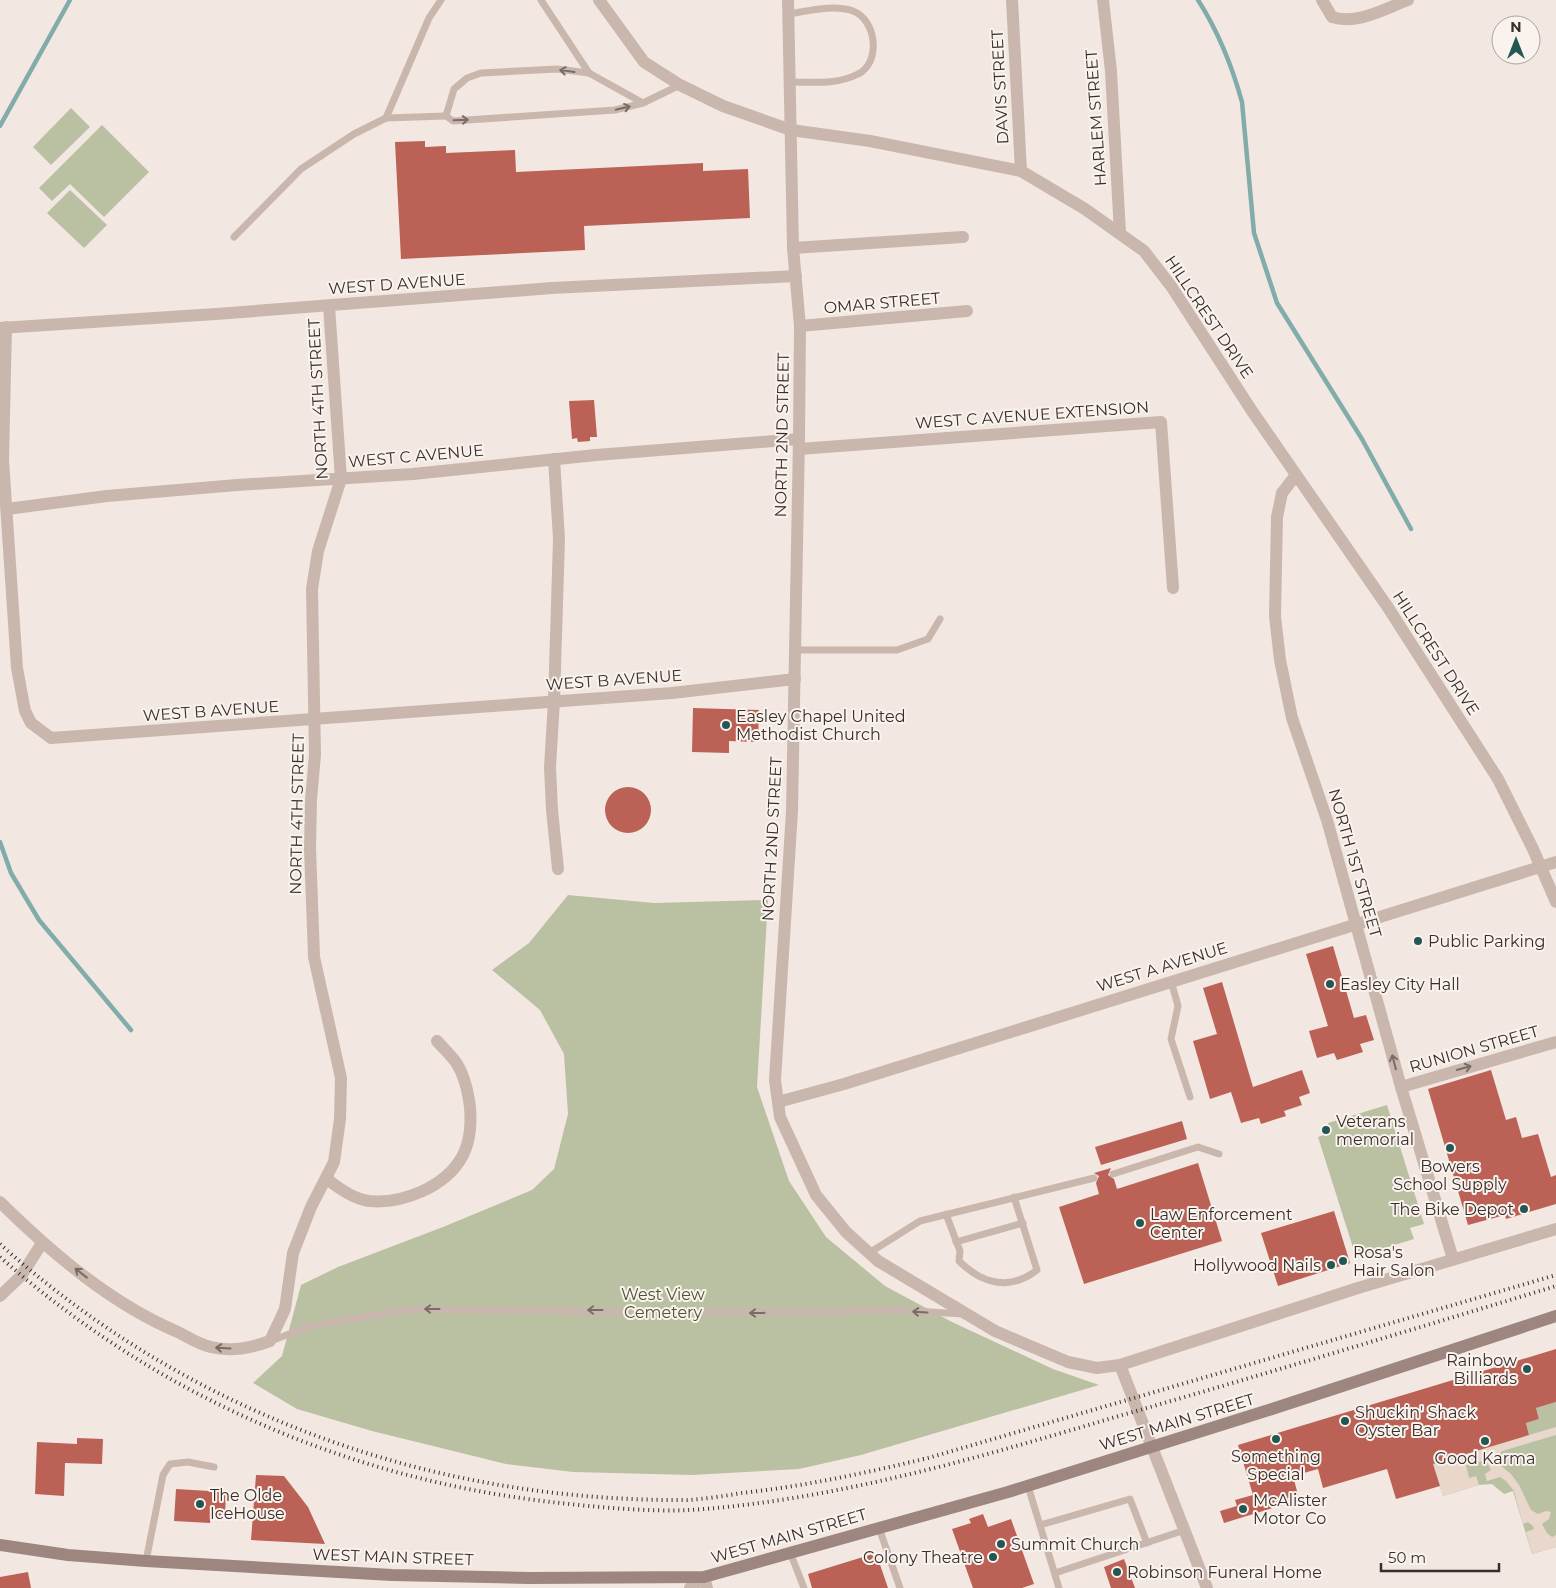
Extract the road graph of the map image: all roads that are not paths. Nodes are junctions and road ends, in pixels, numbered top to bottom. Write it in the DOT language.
graph roads {
  1 [pos="441,0"];
  2 [pos="541,0"];
  3 [pos="599,0"];
  4 [pos="788,0"];
  5 [pos="1012,0"];
  6 [pos="1103,0"];
  7 [pos="1322,0"];
  8 [pos="1408,0"];
  9 [pos="788,14"];
  10 [pos="589,74"];
  11 [pos="790,82"];
  12 [pos="680,85"];
  13 [pos="643,103"];
  14 [pos="446,116"];
  15 [pos="386,118"];
  16 [pos="791,130"];
  17 [pos="1021,171"];
  18 [pos="1120,233"];
  19 [pos="234,237"];
  20 [pos="963,237"];
  21 [pos="794,248"];
  22 [pos="796,276"];
  23 [pos="329,306"];
  24 [pos="967,311"];
  25 [pos="800,326"];
  26 [pos="3,328"];
  27 [pos="799,444"];
  28 [pos="554,459"];
  29 [pos="1296,475"];
  30 [pos="341,479"];
  31 [pos="7,509"];
  32 [pos="1173,588"];
  33 [pos="940,619"];
  34 [pos="795,650"];
  35 [pos="794,679"];
  36 [pos="554,701"];
  37 [pos="315,720"];
  38 [pos="1556,862"];
  39 [pos="1541,867"];
  40 [pos="558,869"];
  41 [pos="1556,902"];
  42 [pos="1356,923"];
  43 [pos="1170,981"];
  44 [pos="437,1041"];
  45 [pos="1556,1042"];
  46 [pos="1400,1087"];
  47 [pos="1190,1098"];
  48 [pos="778,1102"];
  49 [pos="1219,1154"];
  50 [pos="1113,1174"];
  51 [pos="326,1178"];
  52 [pos="1094,1178"];
  53 [pos="1014,1197"];
  54 [pos="0,1202"];
  55 [pos="946,1214"];
  56 [pos="1023,1223"];
  57 [pos="1556,1229"];
  58 [pos="956,1242"];
  59 [pos="42,1243"];
  60 [pos="869,1253"];
  61 [pos="1453,1259"];
  62 [pos="0,1296"];
  63 [pos="968,1314"];
  64 [pos="1556,1316"];
  65 [pos="270,1341"];
  66 [pos="1120,1365"];
  67 [pos="1152,1447"];
  68 [pos="214,1467"];
  69 [pos="1028,1486"];
  70 [pos="1040,1525"];
  71 [pos="879,1528"];
  72 [pos="1185,1530"];
  73 [pos="1147,1543"];
  74 [pos="0,1546"];
  75 [pos="790,1552"];
  76 [pos="146,1561"];
  77 [pos="1055,1573"];
  78 [pos="706,1582"];
  79 [pos="477,1583"];
  80 [pos="690,1588"];
  81 [pos="804,1588"];
  82 [pos="900,1588"];
  83 [pos="1059,1588"];
  84 [pos="1207,1588"];
  1 -- 15 [label="lane"];
  2 -- 10 [label="lane"];
  3 -- 12 [label="street, HILLCREST DRIVE"];
  4 -- 9 [label="street, NORTH 2ND STREET"];
  5 -- 17 [label="street, DAVIS STREET"];
  6 -- 18 [label="street, HARLEM STREET"];
  7 -- 8 [label="street"];
  9 -- 11 [label="street, NORTH 2ND STREET"];
  9 -- 11 [label="lane"];
  10 -- 13 [label="lane"];
  10 -- 14 [label="lane, one-way"];
  11 -- 16 [label="street, NORTH 2ND STREET"];
  12 -- 13 [label="lane"];
  12 -- 16 [label="street, HILLCREST DRIVE"];
  14 -- 13 [label="lane, one-way"];
  14 -- 15 [label="lane"];
  15 -- 19 [label="lane"];
  16 -- 17 [label="street, HILLCREST DRIVE"];
  16 -- 21 [label="street, NORTH 2ND STREET"];
  17 -- 18 [label="street, HILLCREST DRIVE"];
  18 -- 29 [label="street, HILLCREST DRIVE"];
  20 -- 21 [label="street"];
  21 -- 22 [label="street, NORTH 2ND STREET"];
  22 -- 23 [label="street, WEST D AVENUE"];
  22 -- 25 [label="street, NORTH 2ND STREET"];
  23 -- 26 [label="street, WEST D AVENUE"];
  23 -- 30 [label="street, NORTH 4TH STREET"];
  24 -- 25 [label="street, OMAR STREET"];
  25 -- 27 [label="street, NORTH 2ND STREET"];
  26 -- 31 [label="street, WEST B AVENUE"];
  27 -- 28 [label="street, WEST C AVENUE"];
  27 -- 32 [label="street, WEST C AVENUE EXTENSION"];
  27 -- 34 [label="street, NORTH 2ND STREET"];
  28 -- 30 [label="street, WEST C AVENUE"];
  28 -- 36 [label="street"];
  29 -- 39 [label="street, HILLCREST DRIVE"];
  29 -- 42 [label="street, NORTH 1ST STREET"];
  30 -- 31 [label="street, WEST C AVENUE"];
  30 -- 37 [label="street, NORTH 4TH STREET"];
  31 -- 37 [label="street, WEST B AVENUE"];
  33 -- 34 [label="lane"];
  34 -- 35 [label="street, NORTH 2ND STREET"];
  35 -- 36 [label="street, WEST B AVENUE"];
  35 -- 48 [label="street, NORTH 2ND STREET"];
  36 -- 37 [label="street, WEST B AVENUE"];
  36 -- 40 [label="street"];
  37 -- 51 [label="street, NORTH 4TH STREET"];
  38 -- 39 [label="street, WEST A AVENUE"];
  39 -- 41 [label="street, HILLCREST DRIVE"];
  39 -- 42 [label="street, WEST A AVENUE"];
  42 -- 43 [label="street, WEST A AVENUE"];
  46 -- 42 [label="street, NORTH 1ST STREET, one-way"];
  43 -- 47 [label="lane"];
  43 -- 48 [label="street, WEST A AVENUE"];
  44 -- 51 [label="street"];
  46 -- 45 [label="street, RUNION STREET, one-way"];
  46 -- 61 [label="street, NORTH 1ST STREET"];
  48 -- 60 [label="street, NORTH 2ND STREET"];
  49 -- 50 [label="lane"];
  51 -- 65 [label="street, NORTH 4TH STREET"];
  52 -- 53 [label="lane"];
  53 -- 55 [label="lane"];
  53 -- 56 [label="lane"];
  54 -- 59 [label="street"];
  55 -- 58 [label="lane"];
  55 -- 60 [label="lane"];
  56 -- 58 [label="lane"];
  56 -- 58 [label="lane"];
  57 -- 61 [label="street, NORTH 2ND STREET"];
  59 -- 62 [label="street"];
  65 -- 59 [label="street, one-way"];
  60 -- 63 [label="street, NORTH 2ND STREET"];
  61 -- 66 [label="street, NORTH 2ND STREET"];
  63 -- 65 [label="lane, one-way"];
  63 -- 66 [label="street, NORTH 2ND STREET"];
  64 -- 67 [label="main road, WEST MAIN STREET"];
  66 -- 67 [label="street"];
  67 -- 69 [label="main road, WEST MAIN STREET"];
  67 -- 72 [label="street"];
  68 -- 76 [label="lane"];
  69 -- 70 [label="lane"];
  69 -- 71 [label="main road, WEST MAIN STREET"];
  70 -- 73 [label="lane"];
  70 -- 77 [label="lane"];
  71 -- 75 [label="main road, WEST MAIN STREET"];
  71 -- 82 [label="lane"];
  72 -- 73 [label="lane"];
  72 -- 84 [label="street"];
  73 -- 77 [label="lane"];
  74 -- 76 [label="main road, WEST MAIN STREET"];
  75 -- 78 [label="main road, WEST MAIN STREET"];
  75 -- 81 [label="lane"];
  76 -- 79 [label="main road, WEST MAIN STREET"];
  77 -- 83 [label="lane"];
  78 -- 79 [label="main road, WEST MAIN STREET"];
  78 -- 80 [label="street"];
}
